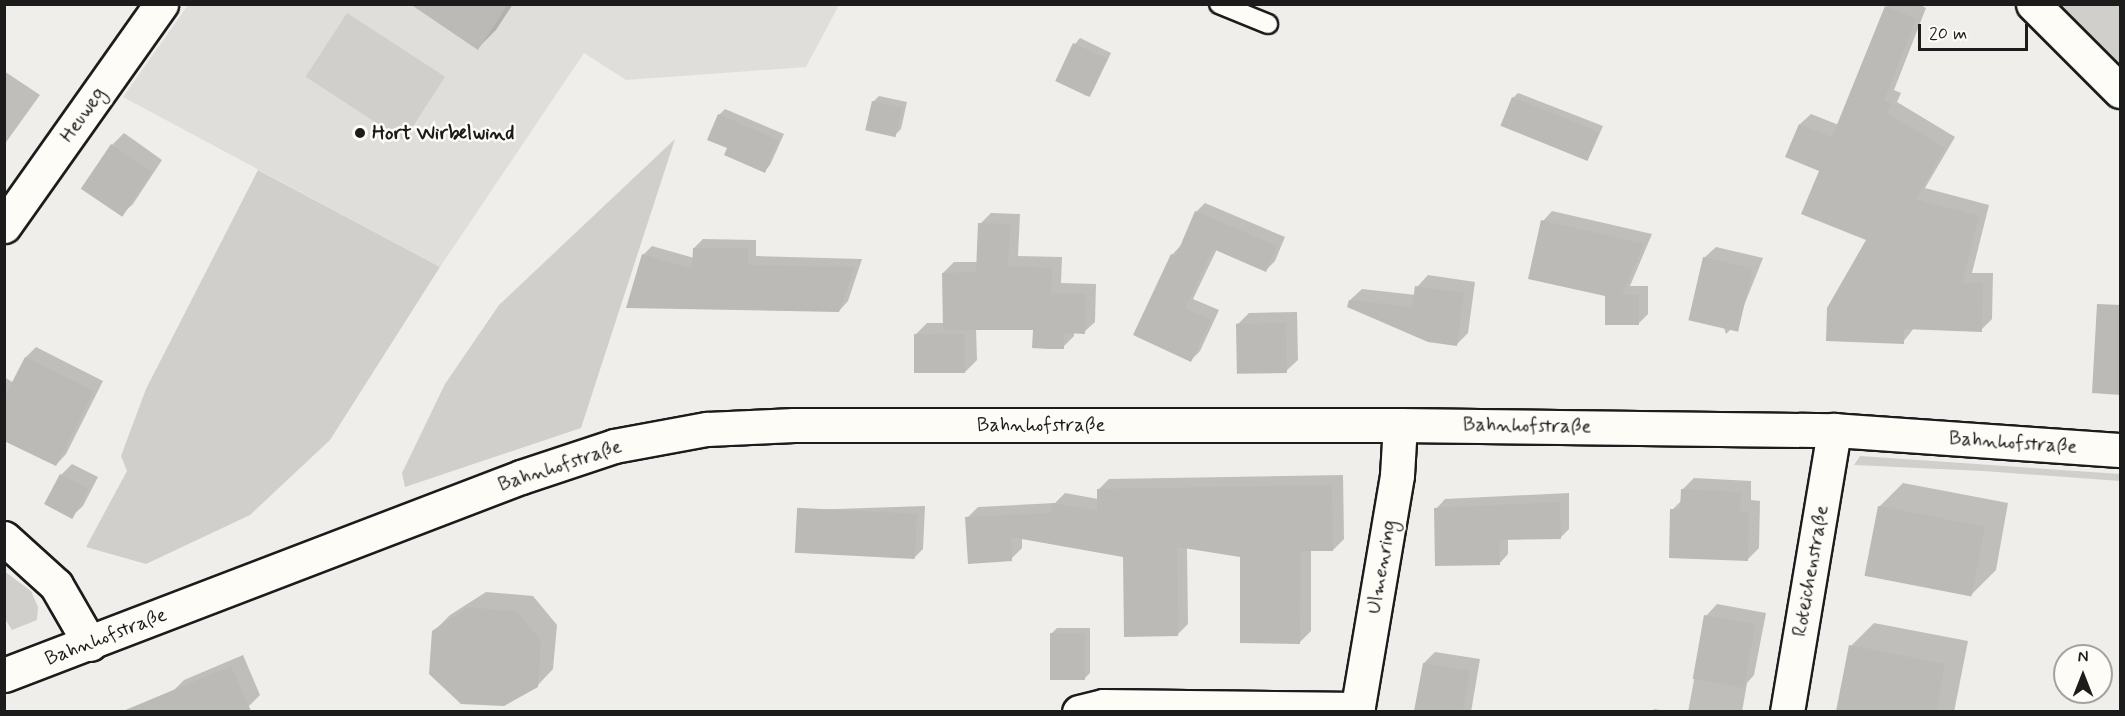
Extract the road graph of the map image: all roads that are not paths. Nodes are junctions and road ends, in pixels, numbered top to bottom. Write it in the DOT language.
graph roads {
  1 [pos="161,4"];
  2 [pos="1219,4"];
  3 [pos="2033,4"];
  4 [pos="1268,24"];
  5 [pos="2121,91"];
  6 [pos="4,226"];
  7 [pos="1400,425"];
  8 [pos="1834,430"];
  9 [pos="2121,450"];
  10 [pos="4,538"];
  11 [pos="90,644"];
  12 [pos="4,675"];
  13 [pos="1358,710"];
  14 [pos="1079,711"];
  15 [pos="1786,711"];
  1 -- 6 [label="street, Heuweg"];
  2 -- 4 [label="lane"];
  3 -- 5 [label="street"];
  7 -- 8 [label="street, Bahnhofstraße"];
  7 -- 11 [label="street, Bahnhofstraße"];
  7 -- 13 [label="street, Ulmenring"];
  8 -- 9 [label="street, Bahnhofstraße"];
  8 -- 15 [label="street, Roteichenstraße"];
  10 -- 11 [label="street"];
  11 -- 12 [label="street, Bahnhofstraße"];
  13 -- 14 [label="street, Ulmenring"];
}
